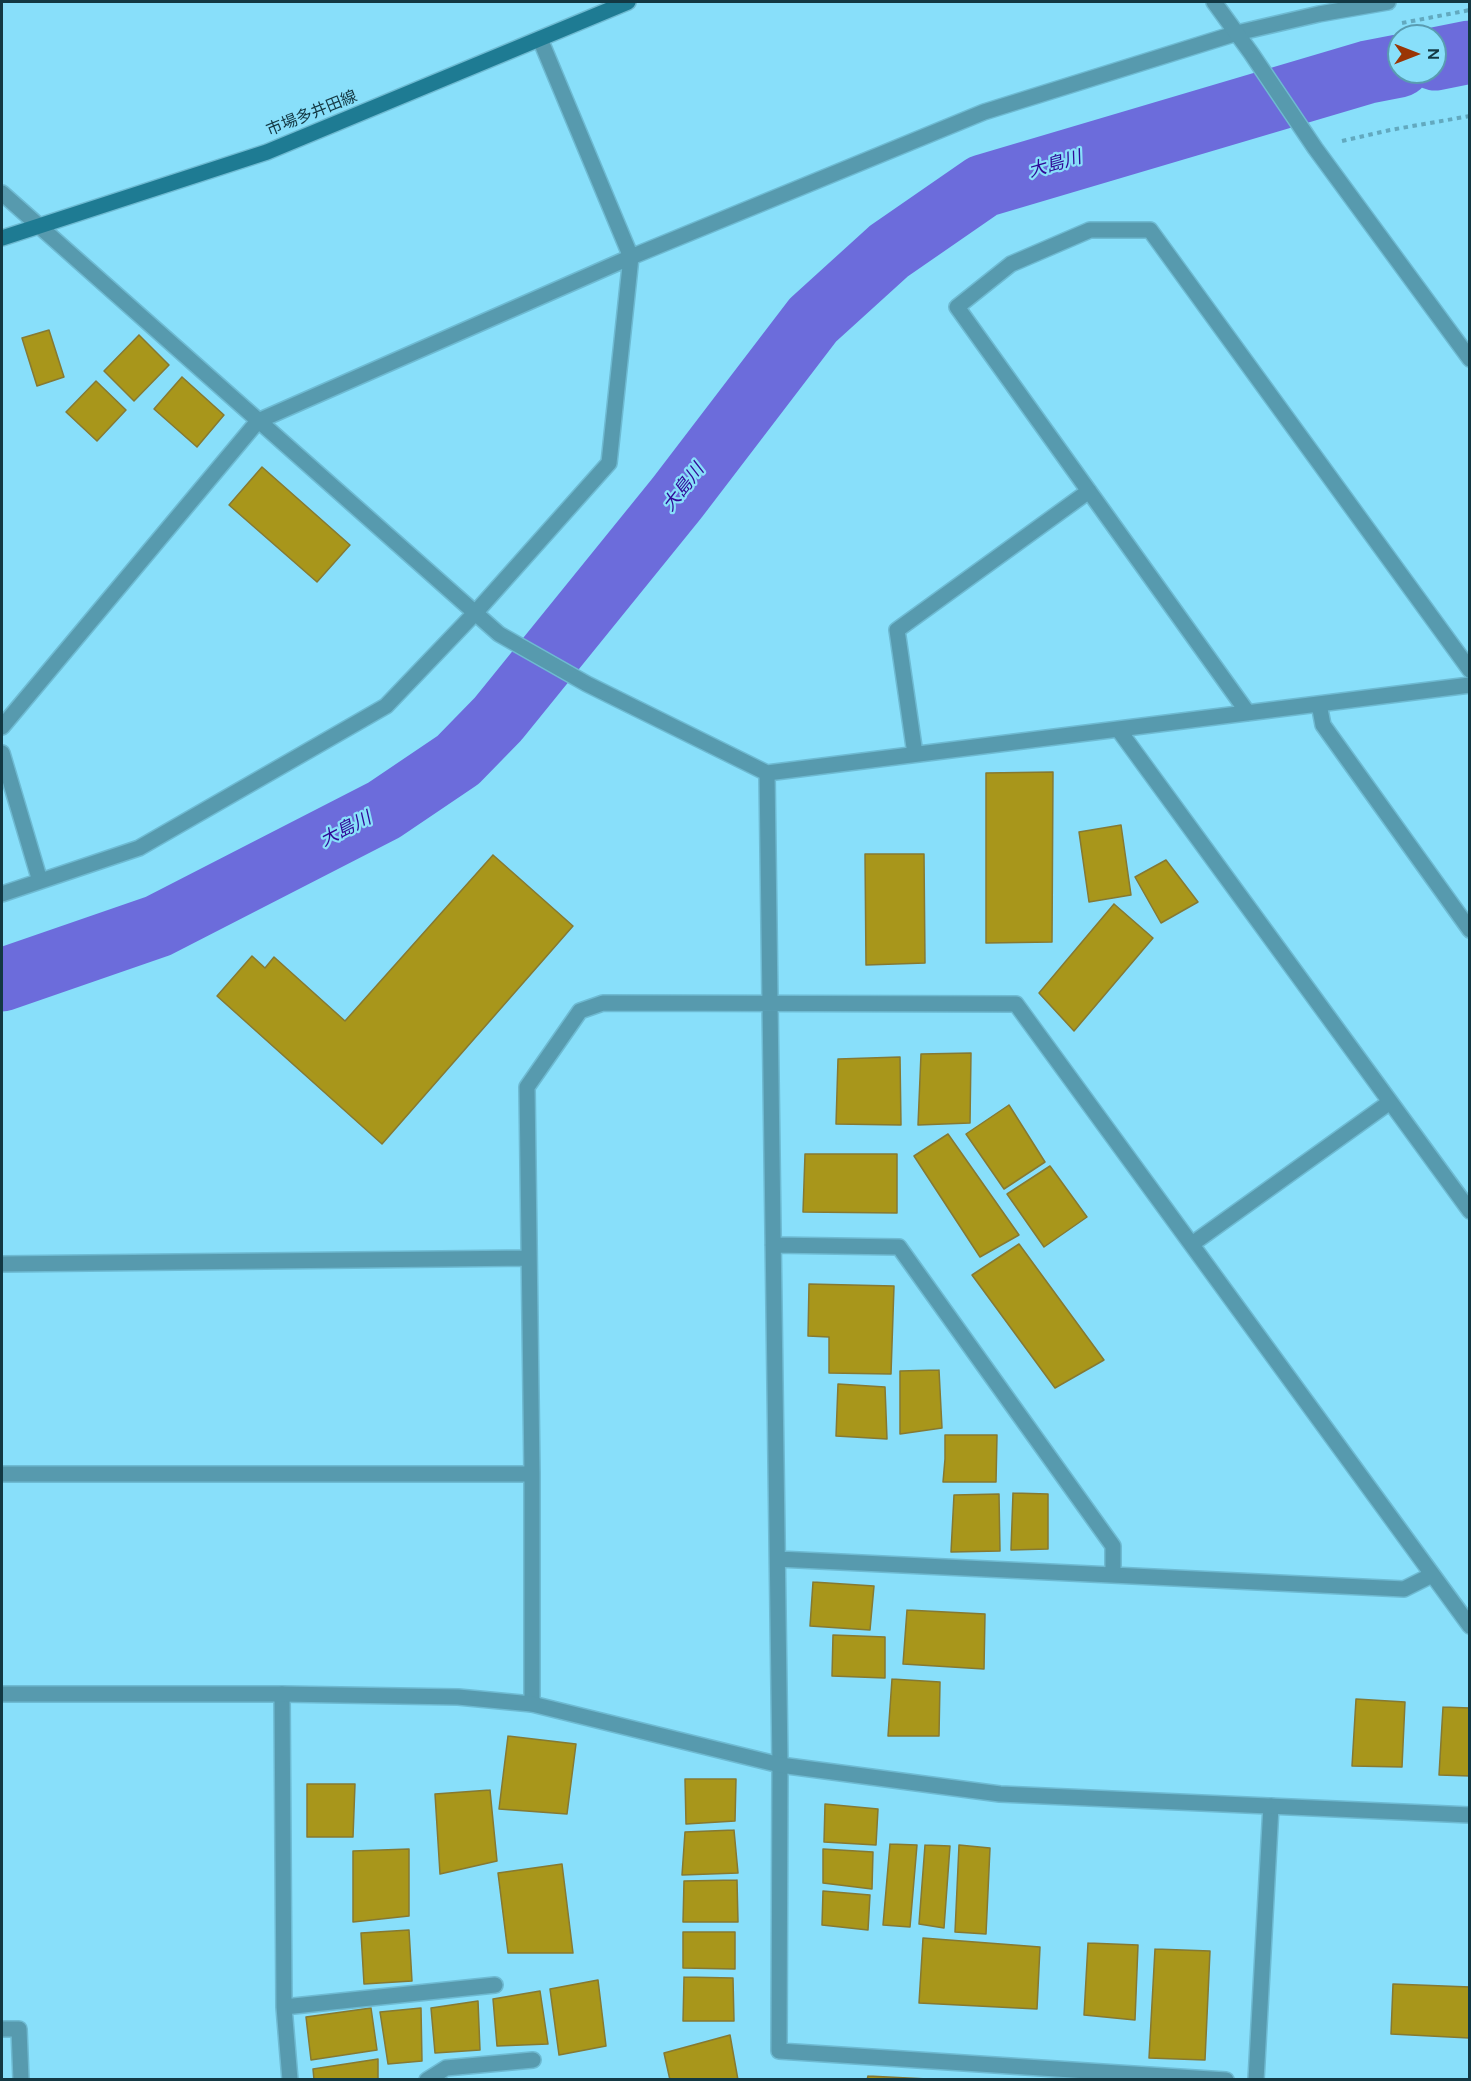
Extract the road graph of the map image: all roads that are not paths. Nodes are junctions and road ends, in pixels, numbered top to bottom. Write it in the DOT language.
graph roads {
  1 [pos="628,2"];
  2 [pos="1214,2"];
  3 [pos="1388,2"];
  4 [pos="1237,33"];
  5 [pos="540,39"];
  6 [pos="2,193"];
  7 [pos="37,227"];
  8 [pos="2,238"];
  9 [pos="631,257"];
  10 [pos="1470,359"];
  11 [pos="258,421"];
  12 [pos="1089,491"];
  13 [pos="476,612"];
  14 [pos="1470,670"];
  15 [pos="1470,685"];
  16 [pos="1319,704"];
  17 [pos="1248,713"];
  18 [pos="2,727"];
  19 [pos="1118,729"];
  20 [pos="2,753"];
  21 [pos="915,754"];
  22 [pos="767,773"];
  23 [pos="40,881"];
  24 [pos="2,894"];
  25 [pos="1470,930"];
  26 [pos="770,1002"];
  27 [pos="1390,1102"];
  28 [pos="1470,1211"];
  29 [pos="1192,1244"];
  30 [pos="774,1245"];
  31 [pos="530,1258"];
  32 [pos="2,1264"];
  33 [pos="2,1474"];
  34 [pos="532,1474"];
  35 [pos="778,1559"];
  36 [pos="1113,1574"];
  37 [pos="1432,1575"];
  38 [pos="1470,1626"];
  39 [pos="2,1694"];
  40 [pos="282,1694"];
  41 [pos="532,1704"];
  42 [pos="780,1765"];
  43 [pos="1271,1806"];
  44 [pos="1470,1815"];
  45 [pos="495,1985"];
  46 [pos="284,2007"];
  47 [pos="2,2029"];
  48 [pos="533,2060"];
  49 [pos="1026,2073"];
  50 [pos="21,2079"];
  51 [pos="290,2079"];
  52 [pos="427,2079"];
  53 [pos="1227,2079"];
  54 [pos="1256,2079"];
  1 -- 5 [label="main road, 市場多井田線"];
  2 -- 4 [label="street"];
  3 -- 4 [label="street"];
  4 -- 9 [label="street"];
  4 -- 10 [label="street"];
  5 -- 7 [label="main road, 市場多井田線"];
  5 -- 9 [label="street"];
  6 -- 7 [label="street"];
  7 -- 8 [label="main road, 市場多井田線"];
  7 -- 11 [label="street"];
  9 -- 11 [label="street"];
  9 -- 13 [label="street"];
  11 -- 13 [label="street"];
  11 -- 18 [label="street"];
  12 -- 14 [label="street"];
  12 -- 17 [label="street"];
  12 -- 21 [label="street"];
  13 -- 22 [label="street"];
  13 -- 23 [label="street"];
  15 -- 16 [label="street"];
  16 -- 17 [label="street"];
  16 -- 25 [label="street"];
  17 -- 19 [label="street"];
  19 -- 21 [label="street"];
  19 -- 27 [label="street"];
  20 -- 23 [label="street"];
  21 -- 22 [label="street"];
  22 -- 26 [label="street"];
  23 -- 24 [label="street"];
  26 -- 29 [label="street"];
  26 -- 30 [label="street"];
  26 -- 31 [label="street"];
  27 -- 28 [label="street"];
  27 -- 29 [label="street"];
  29 -- 37 [label="street"];
  30 -- 35 [label="street"];
  30 -- 36 [label="street"];
  31 -- 32 [label="street"];
  31 -- 34 [label="street"];
  33 -- 34 [label="street"];
  34 -- 41 [label="street"];
  35 -- 36 [label="street"];
  35 -- 42 [label="street"];
  36 -- 37 [label="street"];
  37 -- 38 [label="street"];
  39 -- 40 [label="street"];
  40 -- 41 [label="street"];
  40 -- 46 [label="street"];
  41 -- 42 [label="street"];
  42 -- 43 [label="street"];
  42 -- 49 [label="street"];
  43 -- 44 [label="street"];
  43 -- 54 [label="street"];
  45 -- 46 [label="street"];
  46 -- 51 [label="street"];
  47 -- 50 [label="street"];
  48 -- 52 [label="street"];
  49 -- 53 [label="street"];
}
